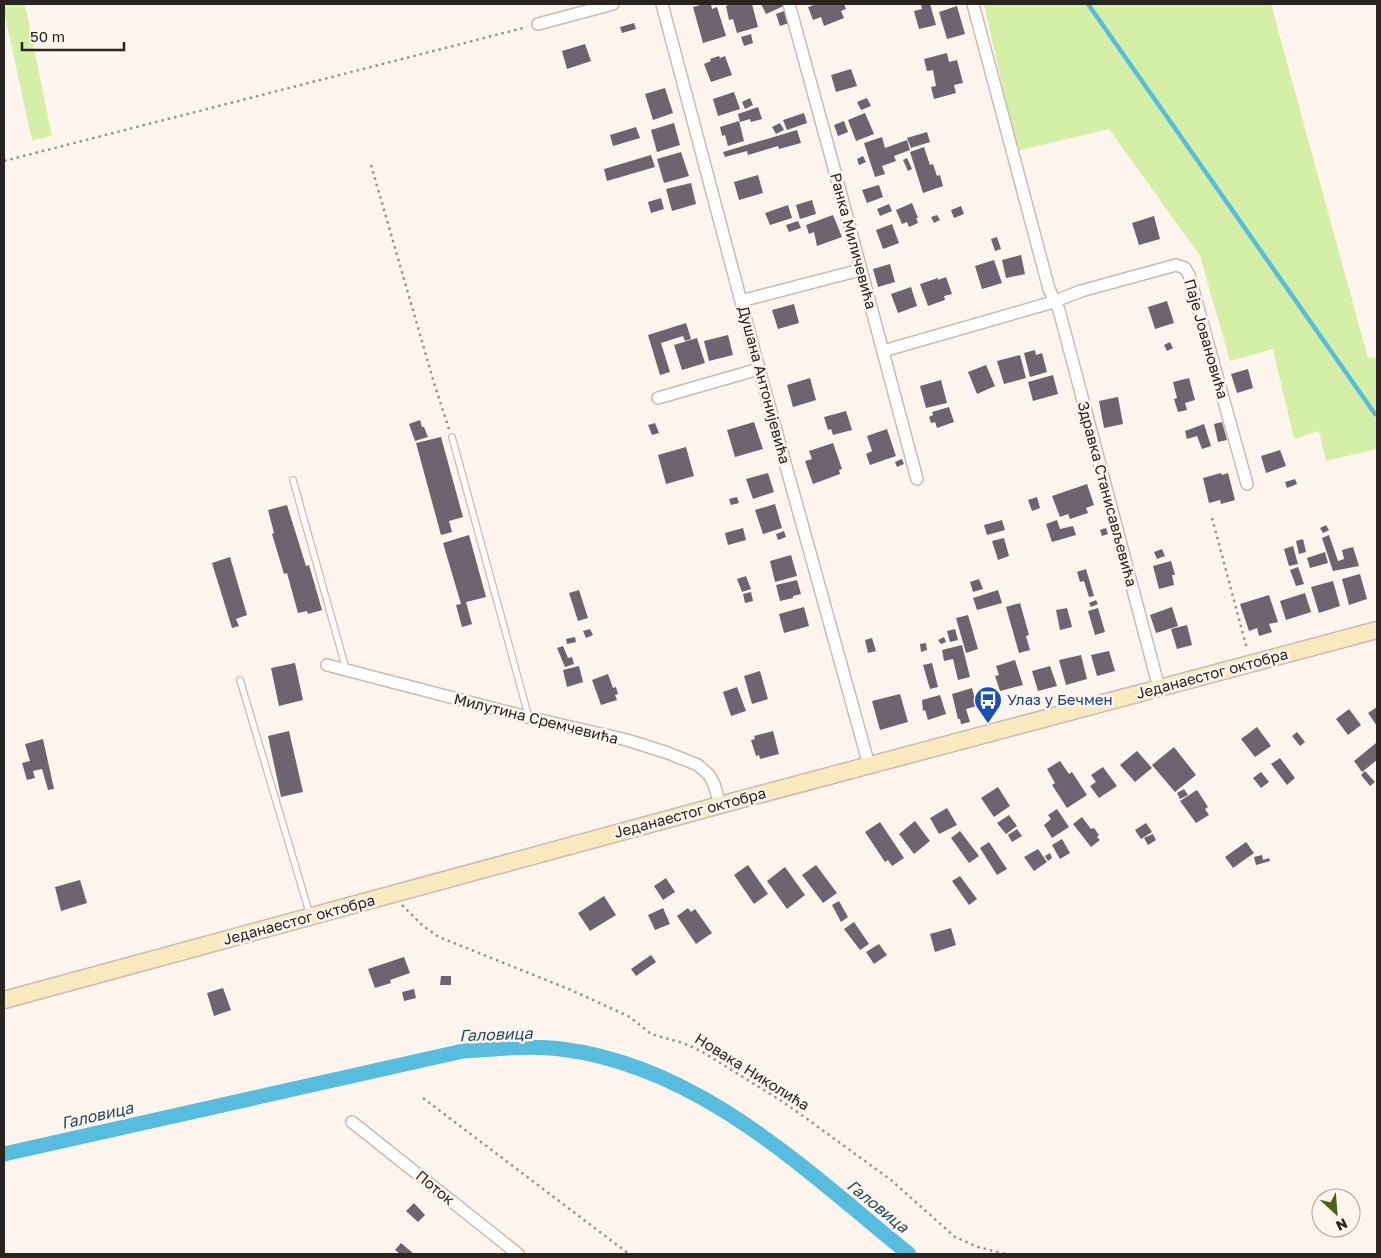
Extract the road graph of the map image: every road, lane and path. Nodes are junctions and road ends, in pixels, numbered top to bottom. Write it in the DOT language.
graph roads {
  1 [pos="613,4"];
  2 [pos="662,4"];
  3 [pos="788,4"];
  4 [pos="973,4"];
  5 [pos="538,24"];
  6 [pos="4,161"];
  7 [pos="371,165"];
  8 [pos="860,270"];
  9 [pos="741,301"];
  10 [pos="1054,301"];
  11 [pos="883,351"];
  12 [pos="759,369"];
  13 [pos="658,398"];
  14 [pos="452,437"];
  15 [pos="918,479"];
  16 [pos="293,480"];
  17 [pos="1247,484"];
  18 [pos="1212,518"];
  19 [pos="1377,630"];
  20 [pos="1250,663"];
  21 [pos="327,665"];
  22 [pos="347,671"];
  23 [pos="240,680"];
  24 [pos="1159,688"];
  25 [pos="529,718"];
  26 [pos="869,765"];
  27 [pos="720,805"];
  28 [pos="393,895"];
  29 [pos="311,917"];
  30 [pos="4,1000"];
  31 [pos="423,1098"];
  32 [pos="352,1122"];
  33 [pos="518,1254"];
  34 [pos="629,1254"];
  35 [pos="1004,1254"];
  1 -- 5 [label="street"];
  2 -- 9 [label="street, Душана Антонијевића"];
  3 -- 8 [label="street, Ранка Миличевића"];
  4 -- 10 [label="street, Здравка Станисављевића"];
  5 -- 6 [label="path"];
  7 -- 14 [label="path"];
  8 -- 9 [label="street"];
  8 -- 11 [label="street, Ранка Миличевића"];
  9 -- 12 [label="street, Душана Антонијевића"];
  10 -- 11 [label="street"];
  10 -- 17 [label="street, Паје Јовановића"];
  10 -- 24 [label="street, Здравка Станисављевића"];
  11 -- 15 [label="street, Ранка Миличевића"];
  12 -- 13 [label="street"];
  12 -- 26 [label="street, Душана Антонијевића"];
  14 -- 25 [label="lane"];
  16 -- 22 [label="lane"];
  18 -- 20 [label="path"];
  19 -- 20 [label="main road, Једанаестог октобра"];
  20 -- 24 [label="main road, Једанаестог октобра"];
  21 -- 22 [label="street, Милутина Сремчевића"];
  22 -- 25 [label="street, Милутина Сремчевића"];
  23 -- 29 [label="lane"];
  24 -- 26 [label="main road, Једанаестог октобра"];
  25 -- 27 [label="street, Милутина Сремчевића"];
  26 -- 27 [label="main road, Једанаестог октобра"];
  27 -- 28 [label="main road, Једанаестог октобра"];
  28 -- 29 [label="main road, Једанаестог октобра"];
  28 -- 35 [label="path, Новака Николића"];
  29 -- 30 [label="main road, Једанаестог октобра"];
  31 -- 34 [label="path"];
  32 -- 33 [label="street, Поток"];
}
